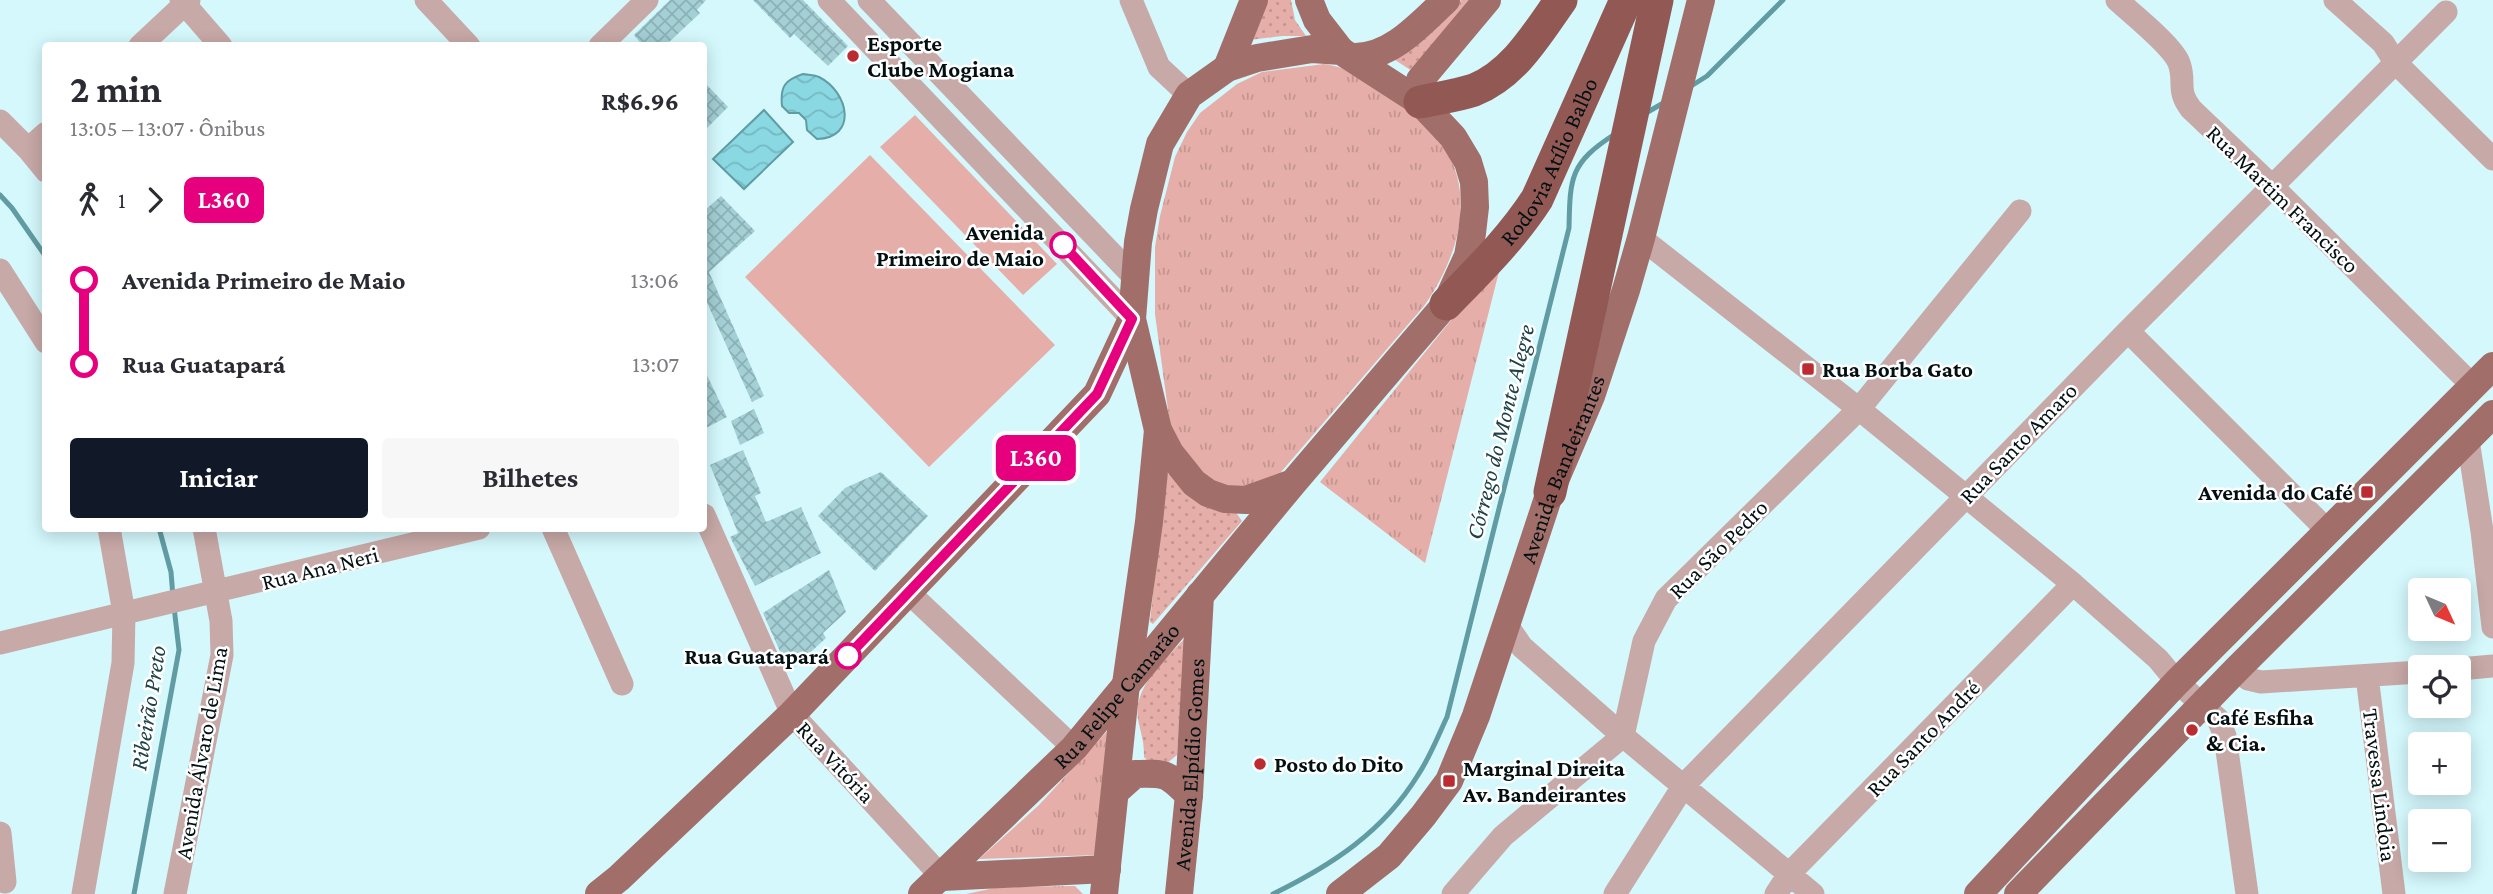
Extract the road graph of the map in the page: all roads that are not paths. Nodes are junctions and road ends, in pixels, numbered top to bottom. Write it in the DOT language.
graph roads {
  1 [pos="426,0"];
  2 [pos="647,0"];
  3 [pos="830,0"];
  4 [pos="869,0"];
  5 [pos="1131,0"];
  6 [pos="1254,0"];
  7 [pos="1309,0"];
  8 [pos="1446,0"];
  9 [pos="1487,0"];
  10 [pos="1561,0"];
  11 [pos="1626,0"];
  12 [pos="1657,0"];
  13 [pos="1701,0"];
  14 [pos="2117,0"];
  15 [pos="2335,0"];
  16 [pos="185,1"];
  17 [pos="2446,12"];
  18 [pos="144,42"];
  19 [pos="218,42"];
  20 [pos="465,42"];
  21 [pos="604,42"];
  22 [pos="1348,54"];
  23 [pos="2395,62"];
  24 [pos="1227,68"];
  25 [pos="1189,95"];
  26 [pos="1420,102"];
  27 [pos="0,121"];
  28 [pos="42,137"];
  29 [pos="28,149"];
  30 [pos="2493,159"];
  31 [pos="42,165"];
  32 [pos="2273,187"];
  33 [pos="2020,211"];
  34 [pos="1641,238"];
  35 [pos="2,278"];
  36 [pos="1135,278"];
  37 [pos="1446,303"];
  38 [pos="1132,319"];
  39 [pos="2128,331"];
  40 [pos="42,336"];
  41 [pos="2487,373"];
  42 [pos="1859,409"];
  43 [pos="2493,414"];
  44 [pos="1158,430"];
  45 [pos="2468,440"];
  46 [pos="1293,482"];
  47 [pos="1550,492"];
  48 [pos="1967,496"];
  49 [pos="707,522"];
  50 [pos="2488,530"];
  51 [pos="2328,531"];
  52 [pos="110,532"];
  53 [pos="204,532"];
  54 [pos="463,532"];
  55 [pos="555,532"];
  56 [pos="2073,584"];
  57 [pos="908,592"];
  58 [pos="209,594"];
  59 [pos="1200,595"];
  60 [pos="134,611"];
  61 [pos="1507,625"];
  62 [pos="2493,627"];
  63 [pos="0,643"];
  64 [pos="2493,667"];
  65 [pos="2471,668"];
  66 [pos="2237,669"];
  67 [pos="2408,673"];
  68 [pos="2367,676"];
  69 [pos="2178,682"];
  70 [pos="622,684"];
  71 [pos="1126,684"];
  72 [pos="2203,705"];
  73 [pos="792,714"];
  74 [pos="1623,736"];
  75 [pos="1074,748"];
  76 [pos="1684,785"];
  77 [pos="1116,790"];
  78 [pos="1189,794"];
  79 [pos="0,833"];
  80 [pos="1789,874"];
  81 [pos="5,882"];
  82 [pos="1105,882"];
  83 [pos="932,886"];
  84 [pos="83,894"];
  85 [pos="176,894"];
  86 [pos="599,894"];
  87 [pos="1179,894"];
  88 [pos="1340,894"];
  89 [pos="1452,894"];
  90 [pos="1615,894"];
  91 [pos="1776,894"];
  92 [pos="1813,894"];
  93 [pos="1978,894"];
  94 [pos="2018,894"];
  95 [pos="2247,894"];
  96 [pos="2394,894"];
  1 -- 20 [label="street"];
  2 -- 21 [label="street"];
  3 -- 38 [label="street"];
  4 -- 36 [label="street"];
  5 -- 25 [label="street"];
  6 -- 24 [label="main road"];
  7 -- 22 [label="main road"];
  8 -- 22 [label="main road"];
  9 -- 26 [label="main road"];
  10 -- 26 [label="highway"];
  11 -- 37 [label="highway, Rodovia Atílio Balbo"];
  12 -- 47 [label="highway"];
  13 -- 34 [label="main road, Avenida Bandeirantes"];
  14 -- 32 [label="street, Rua Martim Francisco"];
  15 -- 23 [label="street"];
  16 -- 18 [label="street"];
  16 -- 19 [label="street"];
  17 -- 23 [label="street, Rua Santo Amaro"];
  22 -- 24 [label="main road"];
  22 -- 26 [label="main road"];
  23 -- 30 [label="street"];
  23 -- 32 [label="street, Rua Santo Amaro"];
  24 -- 25 [label="main road"];
  25 -- 36 [label="main road"];
  26 -- 37 [label="main road"];
  27 -- 29 [label="street"];
  28 -- 29 [label="street"];
  29 -- 31 [label="street"];
  32 -- 39 [label="street, Rua Santo Amaro"];
  32 -- 41 [label="street, Rua Martim Francisco"];
  33 -- 42 [label="street, Rua São Pedro"];
  34 -- 42 [label="street"];
  34 -- 47 [label="main road, Avenida Bandeirantes"];
  35 -- 40 [label="street"];
  36 -- 38 [label="main road"];
  37 -- 46 [label="main road"];
  38 -- 44 [label="main road"];
  38 -- 57 [label="main road"];
  39 -- 48 [label="street, Rua Santo Amaro"];
  39 -- 51 [label="street"];
  41 -- 51 [label="main road"];
  42 -- 48 [label="street"];
  42 -- 74 [label="street, Rua São Pedro"];
  43 -- 45 [label="main road"];
  44 -- 46 [label="main road"];
  44 -- 71 [label="main road"];
  45 -- 50 [label="street"];
  45 -- 66 [label="main road"];
  46 -- 59 [label="main road, Rua Felipe Camarão"];
  47 -- 61 [label="main road, Avenida Bandeirantes"];
  48 -- 56 [label="street"];
  48 -- 76 [label="street, Rua Santo Amaro"];
  49 -- 73 [label="street, Rua Vitória"];
  50 -- 62 [label="street"];
  51 -- 69 [label="main road"];
  52 -- 60 [label="street"];
  53 -- 58 [label="street, Avenida Álvaro de Lima"];
  54 -- 58 [label="street, Rua Ana Neri"];
  55 -- 70 [label="street"];
  56 -- 69 [label="street"];
  56 -- 80 [label="street, Rua Santo André"];
  57 -- 73 [label="main road"];
  57 -- 75 [label="street"];
  58 -- 60 [label="street, Rua Ana Neri"];
  58 -- 85 [label="street, Avenida Álvaro de Lima"];
  59 -- 71 [label="main road, Rua Felipe Camarão"];
  59 -- 78 [label="main road, Avenida Elpídio Gomes"];
  60 -- 63 [label="street, Rua Ana Neri"];
  60 -- 84 [label="street"];
  61 -- 74 [label="street"];
  61 -- 88 [label="main road, Avenida Bandeirantes"];
  64 -- 65 [label="street"];
  66 -- 68 [label="street"];
  66 -- 72 [label="main road"];
  67 -- 68 [label="street"];
  68 -- 96 [label="street, Travessa Lindoia"];
  69 -- 72 [label="street"];
  69 -- 93 [label="main road"];
  71 -- 75 [label="main road, Rua Felipe Camarão"];
  71 -- 77 [label="main road"];
  72 -- 94 [label="main road"];
  72 -- 95 [label="street"];
  73 -- 83 [label="street, Rua Vitória"];
  73 -- 86 [label="main road"];
  74 -- 76 [label="street"];
  74 -- 89 [label="street"];
  75 -- 83 [label="main road, Rua Felipe Camarão"];
  76 -- 80 [label="street"];
  76 -- 90 [label="street, Rua Santo Amaro"];
  77 -- 78 [label="main road"];
  77 -- 82 [label="main road"];
  78 -- 87 [label="main road, Avenida Elpídio Gomes"];
  79 -- 81 [label="street"];
  80 -- 91 [label="street, Rua Santo André"];
  80 -- 92 [label="street"];
  82 -- 83 [label="main road"];
}
